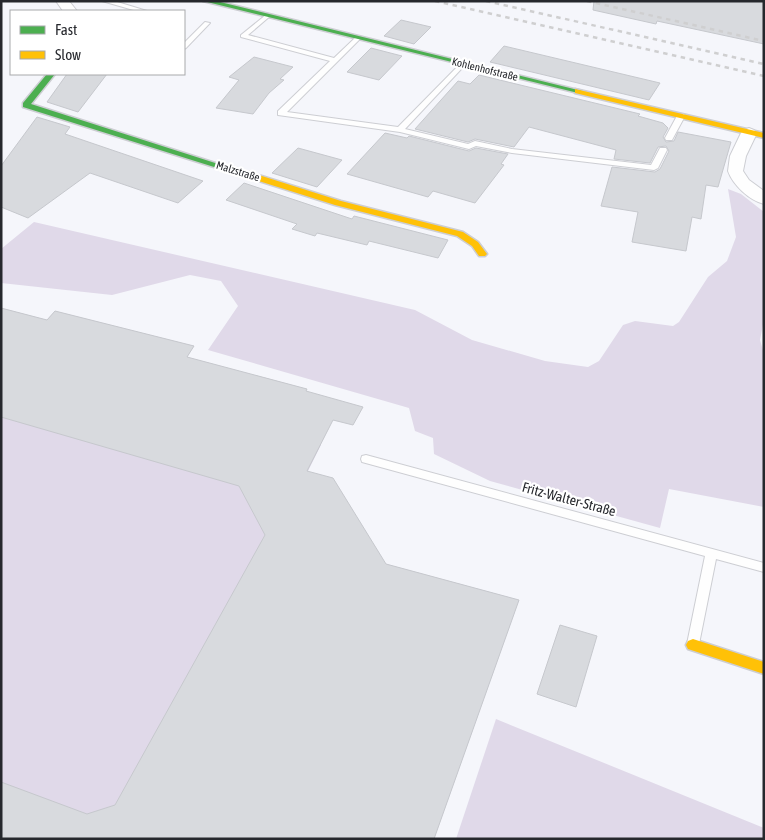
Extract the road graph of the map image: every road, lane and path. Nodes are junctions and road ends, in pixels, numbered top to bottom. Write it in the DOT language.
graph roads {
  1 [pos="105,1"];
  2 [pos="206,1"];
  3 [pos="140,10"];
  4 [pos="267,16"];
  5 [pos="207,24"];
  6 [pos="358,38"];
  7 [pos="185,45"];
  8 [pos="334,60"];
  9 [pos="463,64"];
  10 [pos="50,75"];
  11 [pos="681,116"];
  12 [pos="400,130"];
  13 [pos="756,134"];
  14 [pos="669,138"];
  15 [pos="664,150"];
  16 [pos="764,199"];
  17 [pos="482,254"];
  18 [pos="366,459"];
  19 [pos="712,554"];
  20 [pos="764,568"];
  21 [pos="693,645"];
  22 [pos="764,668"];
  1 -- 3 [label="lane"];
  2 -- 4 [label="street, Kohlenhofstraße"];
  4 -- 6 [label="street, Kohlenhofstraße"];
  4 -- 8 [label="lane"];
  5 -- 7 [label="lane"];
  6 -- 8 [label="lane"];
  6 -- 9 [label="street, Kohlenhofstraße"];
  8 -- 12 [label="lane"];
  9 -- 11 [label="street, Kohlenhofstraße"];
  9 -- 12 [label="lane"];
  10 -- 17 [label="street, Malzstraße"];
  11 -- 13 [label="street, Kohlenhofstraße"];
  11 -- 14 [label="lane"];
  12 -- 15 [label="lane"];
  13 -- 16 [label="street"];
  18 -- 19 [label="lane, Fritz-Walter-Straße"];
  19 -- 20 [label="lane, Fritz-Walter-Straße"];
  19 -- 21 [label="lane"];
  21 -- 22 [label="street"];
}
